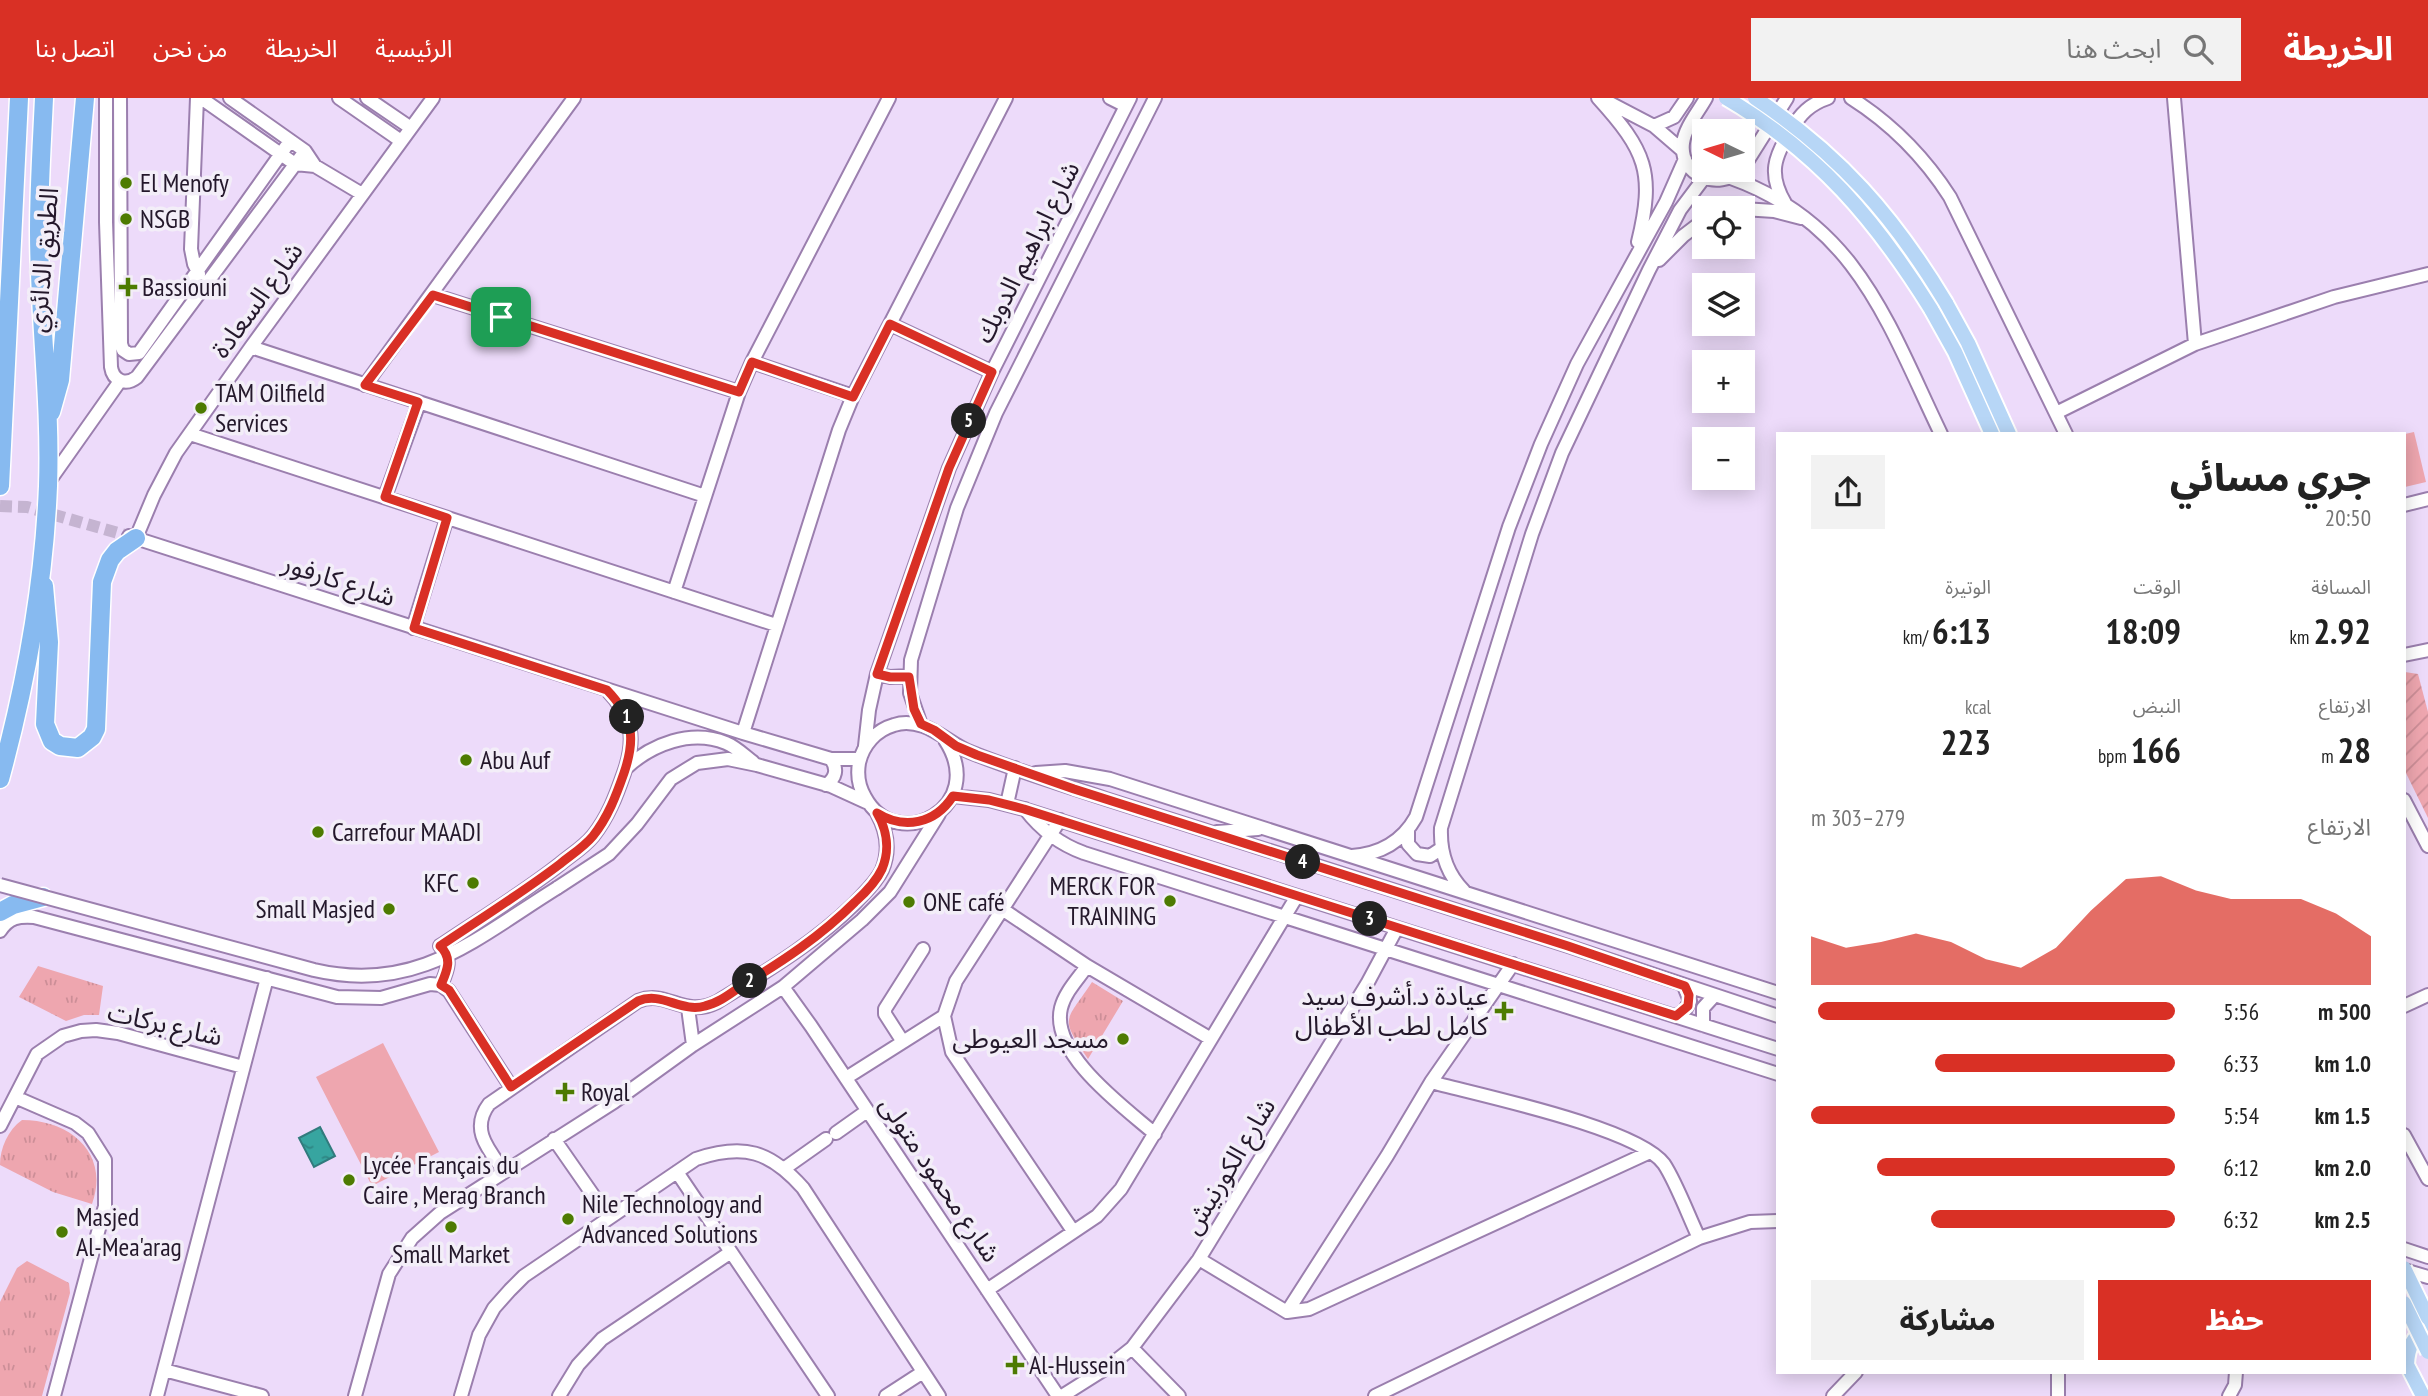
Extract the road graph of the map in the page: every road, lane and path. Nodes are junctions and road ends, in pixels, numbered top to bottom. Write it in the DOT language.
graph roads {
  1 [pos="19,98"];
  2 [pos="44,98"];
  3 [pos="85,98"];
  4 [pos="106,98"];
  5 [pos="120,98"];
  6 [pos="199,98"];
  7 [pos="230,98"];
  8 [pos="339,98"];
  9 [pos="367,98"];
  10 [pos="433,98"];
  11 [pos="574,98"];
  12 [pos="889,98"];
  13 [pos="1006,98"];
  14 [pos="1110,98"];
  15 [pos="1155,98"];
  16 [pos="1599,98"];
  17 [pos="1687,98"];
  18 [pos="1706,98"];
  19 [pos="1726,98"];
  20 [pos="1755,98"];
  21 [pos="1787,98"];
  22 [pos="1828,98"];
  23 [pos="1851,98"];
  24 [pos="2174,98"];
  25 [pos="1128,102"];
  26 [pos="1654,127"];
  27 [pos="411,128"];
  28 [pos="290,141"];
  29 [pos="401,141"];
  30 [pos="1755,146"];
  31 [pos="304,151"];
  32 [pos="279,155"];
  33 [pos="1684,155"];
  34 [pos="295,164"];
  35 [pos="315,166"];
  36 [pos="1692,168"];
  37 [pos="1701,182"];
  38 [pos="1753,182"];
  39 [pos="362,194"];
  40 [pos="1785,203"];
  41 [pos="1755,210"];
  42 [pos="1810,220"];
  43 [pos="113,221"];
  44 [pos="1692,229"];
  45 [pos="1633,261"];
  46 [pos="1649,270"];
  47 [pos="196,272"];
  48 [pos="2428,274"];
  49 [pos="209,281"];
  50 [pos="433,295"];
  51 [pos="890,324"];
  52 [pos="2195,344"];
  53 [pos="251,347"];
  54 [pos="752,362"];
  55 [pos="992,372"];
  56 [pos="120,381"];
  57 [pos="365,385"];
  58 [pos="739,392"];
  59 [pos="853,397"];
  60 [pos="418,402"];
  61 [pos="2056,413"];
  62 [pos="47,425"];
  63 [pos="1940,432"];
  64 [pos="1991,432"];
  65 [pos="2009,432"];
  66 [pos="2065,432"];
  67 [pos="190,434"];
  68 [pos="48,483"];
  69 [pos="0,486"];
  70 [pos="705,496"];
  71 [pos="385,497"];
  72 [pos="2428,499"];
  73 [pos="2406,504"];
  74 [pos="447,518"];
  75 [pos="131,537"];
  76 [pos="40,568"];
  77 [pos="674,592"];
  78 [pos="776,625"];
  79 [pos="414,628"];
  80 [pos="2428,650"];
  81 [pos="2406,655"];
  82 [pos="877,674"];
  83 [pos="909,677"];
  84 [pos="607,690"];
  85 [pos="921,724"];
  86 [pos="743,733"];
  87 [pos="945,740"];
  88 [pos="863,753"];
  89 [pos="831,759"];
  90 [pos="757,765"];
  91 [pos="1015,768"];
  92 [pos="625,769"];
  93 [pos="1034,774"];
  94 [pos="0,779"];
  95 [pos="826,785"];
  96 [pos="953,796"];
  97 [pos="867,803"];
  98 [pos="1007,804"];
  99 [pos="2406,804"];
  100 [pos="1024,809"];
  101 [pos="941,811"];
  102 [pos="877,813"];
  103 [pos="1060,820"];
  104 [pos="1265,828"];
  105 [pos="1408,830"];
  106 [pos="1211,833"];
  107 [pos="1050,835"];
  108 [pos="2428,846"];
  109 [pos="1442,848"];
  110 [pos="1352,856"];
  111 [pos="0,885"];
  112 [pos="1467,894"];
  113 [pos="1297,895"];
  114 [pos="43,897"];
  115 [pos="1002,909"];
  116 [pos="0,912"];
  117 [pos="1284,917"];
  118 [pos="1551,919"];
  119 [pos="1398,928"];
  120 [pos="0,931"];
  121 [pos="1568,946"];
  122 [pos="923,949"];
  123 [pos="1386,949"];
  124 [pos="1513,964"];
  125 [pos="1087,966"];
  126 [pos="267,978"];
  127 [pos="1497,984"];
  128 [pos="441,985"];
  129 [pos="1685,986"];
  130 [pos="783,987"];
  131 [pos="1776,992"];
  132 [pos="2428,995"];
  133 [pos="1714,996"];
  134 [pos="2406,1005"];
  135 [pos="688,1008"];
  136 [pos="1776,1015"];
  137 [pos="944,1016"];
  138 [pos="1676,1016"];
  139 [pos="1703,1025"];
  140 [pos="1211,1039"];
  141 [pos="903,1042"];
  142 [pos="693,1045"];
  143 [pos="1776,1048"];
  144 [pos="243,1067"];
  145 [pos="1776,1073"];
  146 [pos="846,1078"];
  147 [pos="1432,1082"];
  148 [pos="511,1087"];
  149 [pos="15,1097"];
  150 [pos="867,1111"];
  151 [pos="0,1126"];
  152 [pos="1155,1134"];
  153 [pos="554,1139"];
  154 [pos="2406,1139"];
  155 [pos="1650,1152"];
  156 [pos="785,1168"];
  157 [pos="503,1170"];
  158 [pos="677,1172"];
  159 [pos="2428,1179"];
  160 [pos="609,1218"];
  161 [pos="1776,1221"];
  162 [pos="1073,1231"];
  163 [pos="1699,1238"];
  164 [pos="2406,1250"];
  165 [pos="731,1252"];
  166 [pos="2428,1258"];
  167 [pos="1199,1259"];
  168 [pos="2406,1270"];
  169 [pos="2406,1273"];
  170 [pos="2427,1277"];
  171 [pos="987,1290"];
  172 [pos="2406,1307"];
  173 [pos="1287,1312"];
  174 [pos="2428,1318"];
  175 [pos="2428,1327"];
  176 [pos="1132,1348"];
  177 [pos="2428,1352"];
  178 [pos="2406,1362"];
  179 [pos="164,1370"];
  180 [pos="923,1372"];
  181 [pos="1854,1374"];
  182 [pos="2058,1374"];
  183 [pos="2236,1374"];
  184 [pos="54,1396"];
  185 [pos="157,1396"];
  186 [pos="258,1396"];
  187 [pos="355,1396"];
  188 [pos="461,1396"];
  189 [pos="559,1396"];
  190 [pos="828,1396"];
  191 [pos="886,1396"];
  192 [pos="939,1396"];
  193 [pos="1060,1396"];
  194 [pos="1179,1396"];
  195 [pos="1376,1396"];
  196 [pos="1833,1396"];
  197 [pos="2058,1396"];
  198 [pos="2229,1396"];
  199 [pos="2423,1396"];
  1 -- 69 [label="highway, الطريق الدائري"];
  2 -- 62 [label="highway, الطريق الدائري"];
  3 -- 62 [label="highway, الطريق الدائري"];
  4 -- 43 [label="street"];
  5 -- 43 [label="street"];
  6 -- 32 [label="street"];
  6 -- 47 [label="street"];
  7 -- 28 [label="street"];
  8 -- 29 [label="street"];
  9 -- 27 [label="street"];
  10 -- 27 [label="street, شارع السعادة"];
  11 -- 50 [label="street"];
  12 -- 54 [label="street"];
  13 -- 51 [label="street"];
  14 -- 25 [label="street"];
  15 -- 83 [label="street, شارع ابراهيم الدوبك"];
  16 -- 26 [label="street"];
  16 -- 45 [label="street"];
  17 -- 26 [label="street"];
  18 -- 33 [label="street"];
  19 -- 64 [label="main road, bridge"];
  20 -- 65 [label="main road, bridge"];
  21 -- 30 [label="street"];
  22 -- 40 [label="street"];
  23 -- 61 [label="street"];
  24 -- 52 [label="street"];
  25 -- 55 [label="street, شارع ابراهيم الدوبك"];
  26 -- 33 [label="street"];
  27 -- 29 [label="street, شارع السعادة"];
  28 -- 31 [label="street"];
  28 -- 32 [label="street"];
  29 -- 39 [label="street, شارع السعادة"];
  31 -- 34 [label="street"];
  31 -- 35 [label="street"];
  32 -- 34 [label="street"];
  32 -- 47 [label="street"];
  33 -- 36 [label="street"];
  33 -- 45 [label="street"];
  34 -- 35 [label="street"];
  34 -- 49 [label="street"];
  35 -- 39 [label="street"];
  37 -- 46 [label="street"];
  38 -- 40 [label="street"];
  39 -- 53 [label="street, شارع السعادة"];
  40 -- 42 [label="street"];
  41 -- 42 [label="street"];
  42 -- 63 [label="street"];
  43 -- 47 [label="street"];
  43 -- 56 [label="street"];
  44 -- 46 [label="street"];
  45 -- 105 [label="street"];
  46 -- 109 [label="street"];
  47 -- 49 [label="street"];
  48 -- 52 [label="street"];
  49 -- 56 [label="street"];
  50 -- 57 [label="street"];
  50 -- 58 [label="street"];
  51 -- 55 [label="street"];
  51 -- 59 [label="street"];
  52 -- 61 [label="street"];
  53 -- 57 [label="street"];
  53 -- 67 [label="street, شارع السعادة"];
  54 -- 58 [label="street"];
  54 -- 59 [label="street"];
  55 -- 82 [label="street, شارع ابراهيم الدوبك"];
  56 -- 68 [label="street"];
  57 -- 60 [label="street"];
  58 -- 70 [label="street"];
  59 -- 78 [label="street"];
  60 -- 70 [label="street"];
  60 -- 71 [label="street"];
  61 -- 66 [label="street"];
  62 -- 68 [label="highway, الطريق الدائري"];
  67 -- 71 [label="street"];
  67 -- 75 [label="street, شارع السعادة"];
  68 -- 76 [label="highway, الطريق الدائري"];
  70 -- 77 [label="street"];
  71 -- 74 [label="street"];
  72 -- 73 [label="street"];
  74 -- 77 [label="street"];
  74 -- 79 [label="street"];
  75 -- 76 [label="highway"];
  75 -- 79 [label="street, شارع كارفور"];
  76 -- 94 [label="highway, الطريق الدائري"];
  77 -- 78 [label="street"];
  78 -- 86 [label="street"];
  79 -- 84 [label="street, شارع كارفور"];
  80 -- 81 [label="street"];
  82 -- 83 [label="street"];
  82 -- 88 [label="street, شارع ابراهيم الدوبك"];
  83 -- 85 [label="street, شارع ابراهيم الدوبك"];
  84 -- 86 [label="street, شارع كارفور"];
  84 -- 92 [label="street"];
  85 -- 87 [label="street"];
  85 -- 88 [label="street"];
  86 -- 89 [label="street, شارع كارفور"];
  87 -- 91 [label="street"];
  87 -- 96 [label="street"];
  88 -- 89 [label="street, شارع كارفور"];
  88 -- 97 [label="street"];
  89 -- 95 [label="street"];
  90 -- 92 [label="street"];
  90 -- 95 [label="street"];
  90 -- 114 [label="street, bridge"];
  91 -- 93 [label="street"];
  91 -- 98 [label="street"];
  92 -- 128 [label="street"];
  93 -- 104 [label="street"];
  93 -- 106 [label="street"];
  95 -- 97 [label="street"];
  96 -- 98 [label="street"];
  96 -- 101 [label="street"];
  97 -- 102 [label="street"];
  98 -- 100 [label="street"];
  99 -- 108 [label="street"];
  100 -- 103 [label="street"];
  100 -- 107 [label="street"];
  101 -- 102 [label="street"];
  101 -- 130 [label="street"];
  102 -- 135 [label="street"];
  103 -- 107 [label="street"];
  103 -- 113 [label="street"];
  104 -- 106 [label="street"];
  104 -- 110 [label="street"];
  105 -- 109 [label="street"];
  105 -- 110 [label="street"];
  106 -- 121 [label="street"];
  107 -- 115 [label="street"];
  107 -- 117 [label="street"];
  109 -- 112 [label="street"];
  110 -- 112 [label="street"];
  111 -- 114 [label="street, bridge"];
  112 -- 118 [label="street"];
  113 -- 117 [label="street"];
  113 -- 119 [label="street"];
  114 -- 116 [label="highway"];
  115 -- 125 [label="street"];
  115 -- 137 [label="street"];
  117 -- 123 [label="street"];
  117 -- 140 [label="street"];
  118 -- 121 [label="street"];
  118 -- 131 [label="street"];
  119 -- 123 [label="street, شارع الكورنيش"];
  119 -- 124 [label="street"];
  120 -- 126 [label="street"];
  121 -- 129 [label="street"];
  122 -- 141 [label="street"];
  123 -- 127 [label="street"];
  123 -- 167 [label="street, شارع الكورنيش"];
  124 -- 127 [label="street"];
  124 -- 138 [label="street"];
  125 -- 140 [label="street"];
  125 -- 152 [label="street"];
  126 -- 128 [label="street"];
  126 -- 144 [label="street"];
  127 -- 145 [label="street"];
  127 -- 147 [label="street"];
  128 -- 148 [label="street"];
  129 -- 133 [label="street"];
  129 -- 138 [label="street"];
  130 -- 142 [label="street"];
  130 -- 146 [label="street, شارع محمود متولى"];
  132 -- 134 [label="street"];
  133 -- 136 [label="street"];
  133 -- 139 [label="street"];
  135 -- 142 [label="street"];
  135 -- 148 [label="street"];
  137 -- 141 [label="street"];
  137 -- 162 [label="street"];
  138 -- 139 [label="street"];
  139 -- 143 [label="street"];
  140 -- 152 [label="street"];
  141 -- 146 [label="street"];
  142 -- 153 [label="street"];
  144 -- 149 [label="street, شارع بركات"];
  144 -- 179 [label="street"];
  146 -- 150 [label="street, شارع محمود متولى"];
  147 -- 155 [label="street"];
  147 -- 173 [label="street"];
  148 -- 157 [label="street"];
  149 -- 151 [label="street, شارع بركات"];
  149 -- 184 [label="street"];
  150 -- 156 [label="street"];
  150 -- 171 [label="street, شارع محمود متولى"];
  152 -- 162 [label="street"];
  153 -- 157 [label="street"];
  153 -- 160 [label="street"];
  154 -- 159 [label="street"];
  155 -- 163 [label="street"];
  155 -- 173 [label="street"];
  156 -- 158 [label="street"];
  156 -- 180 [label="street"];
  157 -- 187 [label="street"];
  158 -- 160 [label="street"];
  158 -- 165 [label="street"];
  160 -- 188 [label="street"];
  161 -- 163 [label="street"];
  162 -- 171 [label="street"];
  163 -- 195 [label="street"];
  164 -- 166 [label="street"];
  165 -- 189 [label="street"];
  165 -- 190 [label="street"];
  166 -- 170 [label="street"];
  167 -- 173 [label="street"];
  167 -- 176 [label="street, شارع الكورنيش"];
  168 -- 170 [label="street"];
  169 -- 174 [label="main road, bridge"];
  171 -- 193 [label="street, شارع محمود متولى"];
  172 -- 177 [label="main road, bridge"];
  175 -- 178 [label="main road"];
  176 -- 193 [label="street, شارع الكورنيش"];
  176 -- 194 [label="street"];
  178 -- 199 [label="main road"];
  179 -- 185 [label="street"];
  179 -- 186 [label="street"];
  180 -- 191 [label="street"];
  180 -- 192 [label="street"];
  181 -- 196 [label="street"];
  182 -- 197 [label="street"];
  183 -- 198 [label="street"];
}
